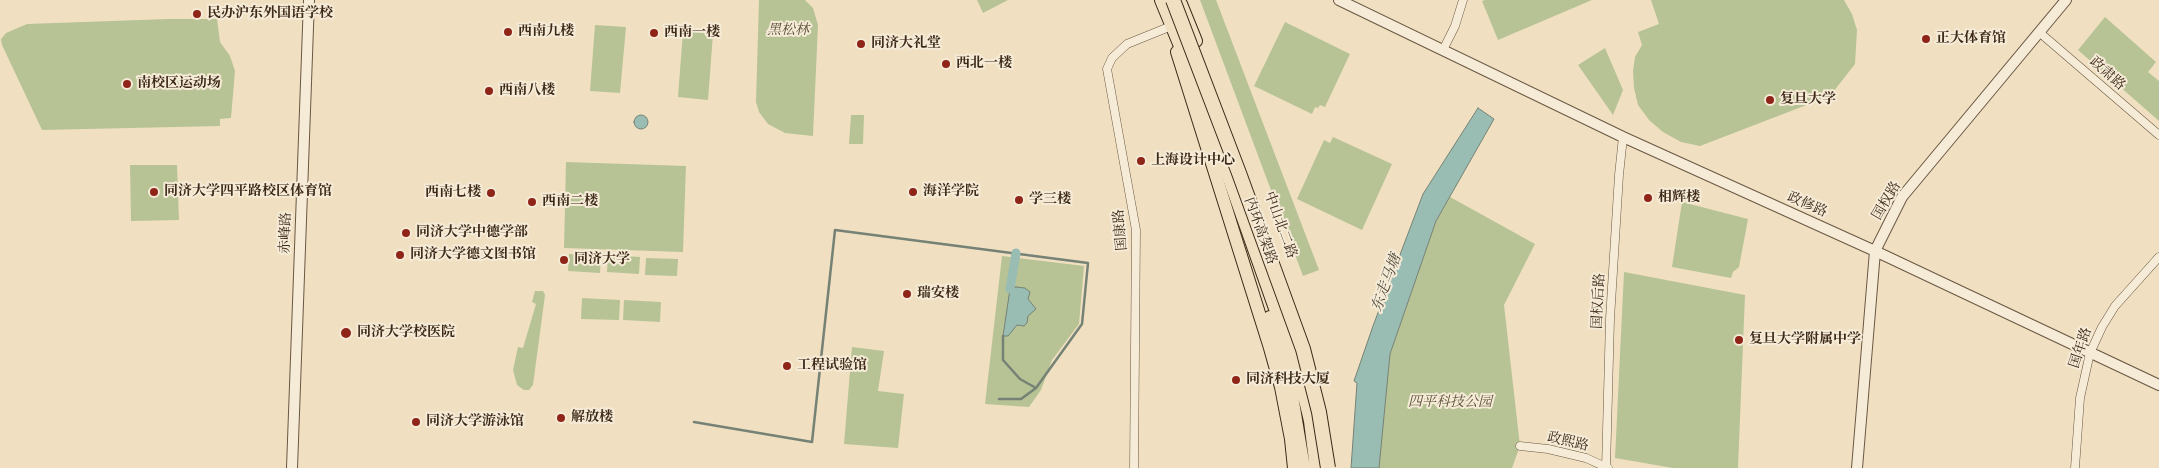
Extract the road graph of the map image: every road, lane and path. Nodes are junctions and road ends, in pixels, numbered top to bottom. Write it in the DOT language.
graph roads {
  1 [pos="309,0"];
  2 [pos="1160,0"];
  3 [pos="1173,0"];
  4 [pos="1179,0"];
  5 [pos="1339,0"];
  6 [pos="1464,0"];
  7 [pos="2066,0"];
  8 [pos="1169,27"];
  9 [pos="2039,32"];
  10 [pos="1443,50"];
  11 [pos="1200,96"];
  12 [pos="2159,136"];
  13 [pos="1623,137"];
  14 [pos="1875,251"];
  15 [pos="2159,257"];
  16 [pos="2090,353"];
  17 [pos="2159,385"];
  18 [pos="1520,446"];
  19 [pos="292,468"];
  20 [pos="1134,468"];
  21 [pos="1294,468"];
  22 [pos="1303,468"];
  23 [pos="1317,468"];
  24 [pos="1323,468"];
  25 [pos="1328,468"];
  26 [pos="1606,468"];
  27 [pos="1857,468"];
  28 [pos="2075,468"];
  1 -- 19 [label="street, 赤峰路"];
  2 -- 8 [label="main road"];
  2 -- 11 [label="highway, 内环高架路"];
  3 -- 25 [label="highway, 内环高架路, bridge"];
  4 -- 24 [label="main road, 中山北二路"];
  5 -- 10 [label="street, 政修路"];
  6 -- 10 [label="street"];
  7 -- 9 [label="street, 国权路"];
  8 -- 20 [label="street, 国康路"];
  8 -- 21 [label="main road"];
  9 -- 12 [label="street, 政肃路"];
  9 -- 14 [label="street, 国权路"];
  10 -- 13 [label="street, 政修路"];
  11 -- 22 [label="highway"];
  11 -- 23 [label="highway, 内环高架路"];
  13 -- 14 [label="street, 政修路"];
  13 -- 26 [label="street, 国权后路"];
  14 -- 16 [label="street, 政修路"];
  14 -- 27 [label="street, 国权路"];
  15 -- 16 [label="street, 国年路"];
  16 -- 17 [label="street, 政修路"];
  16 -- 28 [label="street, 国年路"];
  18 -- 26 [label="street, 政熙路"];
}
